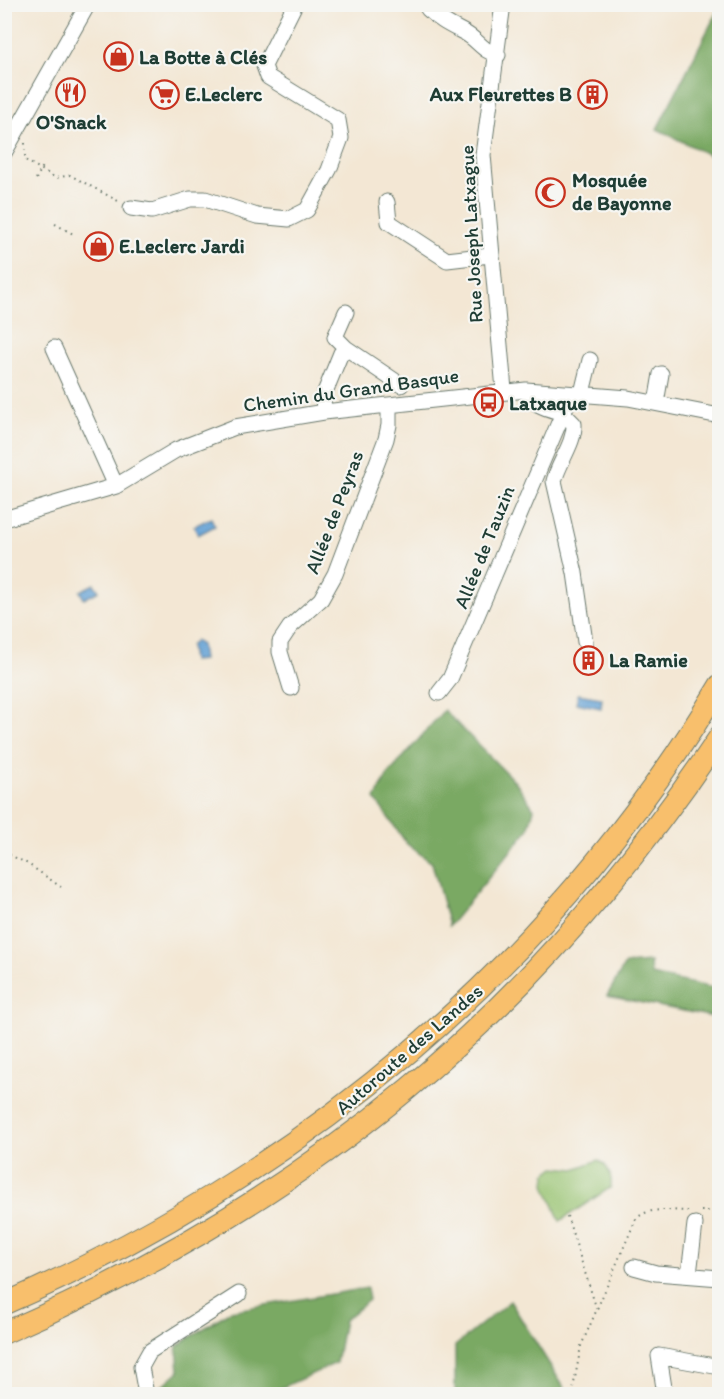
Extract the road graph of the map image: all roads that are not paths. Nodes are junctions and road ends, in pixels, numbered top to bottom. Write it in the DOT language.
graph roads {
  1 [pos="88,4"];
  2 [pos="295,4"];
  3 [pos="430,4"];
  4 [pos="503,4"];
  5 [pos="498,55"];
  6 [pos="4,153"];
  7 [pos="387,202"];
  8 [pos="130,208"];
  9 [pos="490,255"];
  10 [pos="346,312"];
  11 [pos="54,348"];
  12 [pos="346,348"];
  13 [pos="590,360"];
  14 [pos="661,375"];
  15 [pos="401,385"];
  16 [pos="504,390"];
  17 [pos="526,390"];
  18 [pos="576,393"];
  19 [pos="656,403"];
  20 [pos="389,405"];
  21 [pos="324,412"];
  22 [pos="563,413"];
  23 [pos="720,416"];
  24 [pos="116,486"];
  25 [pos="4,519"];
  26 [pos="585,642"];
  27 [pos="720,685"];
  28 [pos="291,688"];
  29 [pos="439,693"];
  30 [pos="720,736"];
  31 [pos="695,1224"];
  32 [pos="634,1268"];
  33 [pos="689,1274"];
  34 [pos="720,1278"];
  35 [pos="239,1293"];
  36 [pos="4,1304"];
  37 [pos="4,1333"];
  38 [pos="720,1367"];
  39 [pos="146,1395"];
  40 [pos="665,1395"];
  1 -- 6 [label="street"];
  2 -- 8 [label="street"];
  3 -- 5 [label="street"];
  4 -- 5 [label="street, Rue Joseph Latxague"];
  5 -- 9 [label="street, Rue Joseph Latxague"];
  7 -- 9 [label="street"];
  9 -- 16 [label="street, Rue Joseph Latxague"];
  10 -- 12 [label="street"];
  11 -- 24 [label="street"];
  12 -- 15 [label="street"];
  12 -- 21 [label="street"];
  13 -- 18 [label="street, Allée de Tauzin"];
  14 -- 19 [label="street"];
  16 -- 17 [label="street, Chemin du Grand Basque"];
  16 -- 20 [label="street, Chemin du Grand Basque"];
  17 -- 18 [label="street, Chemin du Grand Basque"];
  17 -- 22 [label="street"];
  18 -- 19 [label="street, Chemin du Grand Basque"];
  18 -- 22 [label="street, Allée de Tauzin"];
  19 -- 23 [label="street, Chemin du Grand Basque"];
  20 -- 21 [label="street, Chemin du Grand Basque"];
  20 -- 28 [label="street, Allée de Peyras"];
  21 -- 24 [label="street, Chemin du Grand Basque"];
  22 -- 26 [label="street"];
  22 -- 29 [label="street, Allée de Tauzin"];
  24 -- 25 [label="street, Chemin du Grand Basque"];
  27 -- 36 [label="highway, Autoroute des Landes"];
  30 -- 37 [label="highway, Autoroute des Landes"];
  31 -- 33 [label="street"];
  32 -- 33 [label="street"];
  33 -- 34 [label="street"];
  35 -- 39 [label="street"];
  38 -- 40 [label="street"];
}
